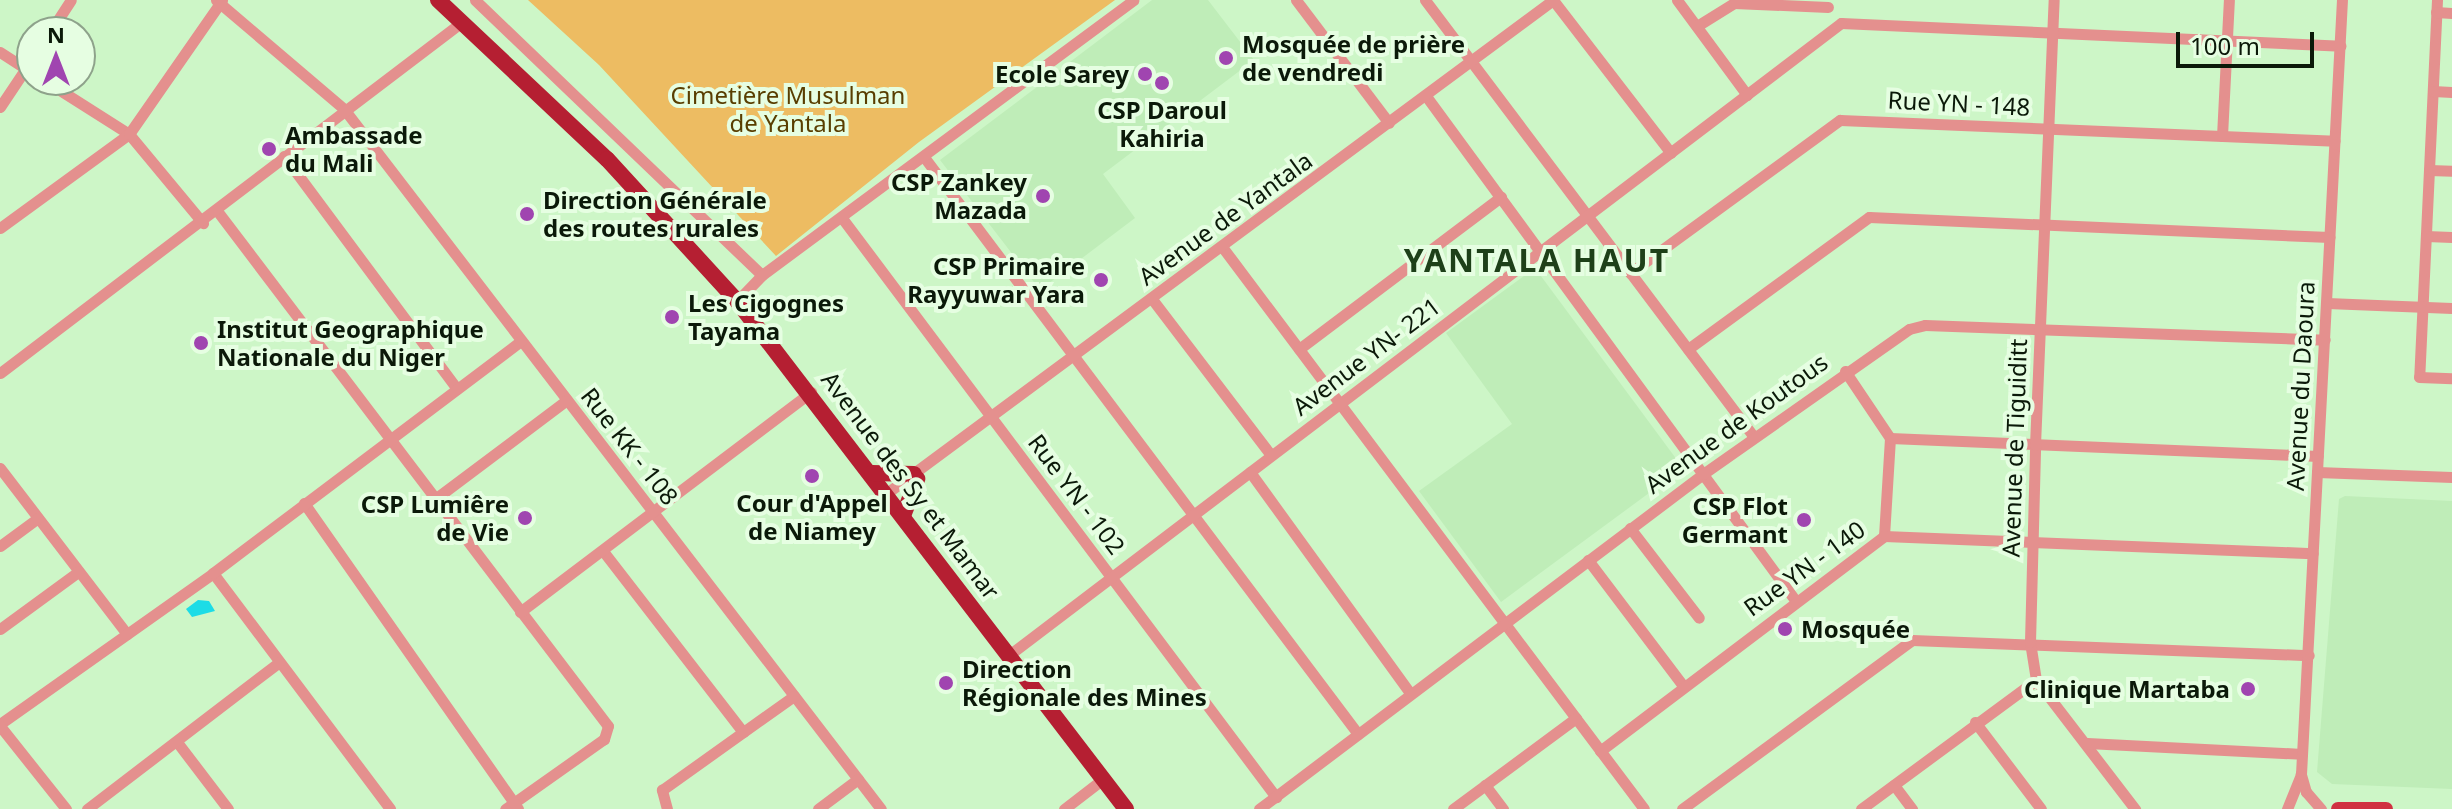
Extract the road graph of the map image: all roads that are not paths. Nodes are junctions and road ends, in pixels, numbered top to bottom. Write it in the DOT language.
graph roads {
  1 [pos="438,0"];
  2 [pos="475,0"];
  3 [pos="1133,0"];
  4 [pos="1296,0"];
  5 [pos="1425,0"];
  6 [pos="1553,0"];
  7 [pos="1677,0"];
  8 [pos="2054,0"];
  9 [pos="2229,0"];
  10 [pos="2342,0"];
  11 [pos="219,1"];
  12 [pos="1828,3"];
  13 [pos="2436,6"];
  14 [pos="2452,13"];
  15 [pos="463,21"];
  16 [pos="1841,23"];
  17 [pos="1697,26"];
  18 [pos="2053,33"];
  19 [pos="2227,42"];
  20 [pos="2340,46"];
  21 [pos="1470,60"];
  22 [pos="16,86"];
  23 [pos="2433,91"];
  24 [pos="2452,92"];
  25 [pos="1747,95"];
  26 [pos="69,96"];
  27 [pos="1426,96"];
  28 [pos="0,107"];
  29 [pos="344,109"];
  30 [pos="1389,123"];
  31 [pos="2049,130"];
  32 [pos="129,134"];
  33 [pos="2222,136"];
  34 [pos="2335,141"];
  35 [pos="1671,153"];
  36 [pos="284,156"];
  37 [pos="924,157"];
  38 [pos="2429,170"];
  39 [pos="2452,171"];
  40 [pos="1501,197"];
  41 [pos="218,212"];
  42 [pos="1587,216"];
  43 [pos="842,218"];
  44 [pos="203,223"];
  45 [pos="2045,225"];
  46 [pos="0,228"];
  47 [pos="2426,236"];
  48 [pos="2330,237"];
  49 [pos="2452,237"];
  50 [pos="1223,248"];
  51 [pos="1540,252"];
  52 [pos="1630,273"];
  53 [pos="762,275"];
  54 [pos="1152,299"];
  55 [pos="737,301"];
  56 [pos="2327,303"];
  57 [pos="2423,307"];
  58 [pos="2452,308"];
  59 [pos="2040,329"];
  60 [pos="2325,340"];
  61 [pos="521,341"];
  62 [pos="1299,349"];
  63 [pos="1688,349"];
  64 [pos="1075,357"];
  65 [pos="1845,371"];
  66 [pos="0,373"];
  67 [pos="2452,378"];
  68 [pos="457,389"];
  69 [pos="811,392"];
  70 [pos="567,400"];
  71 [pos="1340,404"];
  72 [pos="992,418"];
  73 [pos="1754,437"];
  74 [pos="1890,438"];
  75 [pos="390,439"];
  76 [pos="2035,445"];
  77 [pos="1271,455"];
  78 [pos="2318,456"];
  79 [pos="0,468"];
  80 [pos="1250,472"];
  81 [pos="2317,472"];
  82 [pos="872,473"];
  83 [pos="918,474"];
  84 [pos="1703,474"];
  85 [pos="2452,477"];
  86 [pos="889,495"];
  87 [pos="435,499"];
  88 [pos="304,503"];
  89 [pos="654,513"];
  90 [pos="1193,515"];
  91 [pos="903,516"];
  92 [pos="38,518"];
  93 [pos="1630,528"];
  94 [pos="1884,536"];
  95 [pos="2032,544"];
  96 [pos="0,546"];
  97 [pos="603,551"];
  98 [pos="2313,553"];
  99 [pos="1588,560"];
  100 [pos="78,572"];
  101 [pos="213,573"];
  102 [pos="1111,577"];
  103 [pos="1795,600"];
  104 [pos="520,612"];
  105 [pos="1699,618"];
  106 [pos="1504,623"];
  107 [pos="0,629"];
  108 [pos="127,634"];
  109 [pos="2030,642"];
  110 [pos="1009,655"];
  111 [pos="2309,655"];
  112 [pos="279,662"];
  113 [pos="2036,680"];
  114 [pos="1684,687"];
  115 [pos="1410,693"];
  116 [pos="794,696"];
  117 [pos="1576,718"];
  118 [pos="1975,722"];
  119 [pos="0,725"];
  120 [pos="743,732"];
  121 [pos="1358,734"];
  122 [pos="177,742"];
  123 [pos="2087,743"];
  124 [pos="1600,751"];
  125 [pos="2302,754"];
  126 [pos="2301,774"];
  127 [pos="858,779"];
  128 [pos="1103,779"];
  129 [pos="1485,785"];
  130 [pos="1894,785"];
  131 [pos="1276,797"];
  132 [pos="512,807"];
  133 [pos="66,809"];
  134 [pos="87,809"];
  135 [pos="228,809"];
  136 [pos="390,809"];
  137 [pos="667,809"];
  138 [pos="818,809"];
  139 [pos="881,809"];
  140 [pos="1064,809"];
  141 [pos="1126,809"];
  142 [pos="1259,809"];
  143 [pos="1453,809"];
  144 [pos="1503,809"];
  145 [pos="1644,809"];
  146 [pos="1682,809"];
  147 [pos="1861,809"];
  148 [pos="1912,809"];
  149 [pos="2041,809"];
  150 [pos="2135,809"];
  151 [pos="2287,809"];
  152 [pos="2321,809"];
  153 [pos="2338,809"];
  154 [pos="2386,809"];
  1 -- 15 [label="highway, Avenue des Sy et Mamar"];
  2 -- 53 [label="street"];
  3 -- 37 [label="street"];
  4 -- 30 [label="street"];
  5 -- 21 [label="street"];
  6 -- 21 [label="street, Avenue de Yantala"];
  6 -- 35 [label="street"];
  7 -- 17 [label="street"];
  8 -- 18 [label="street, Avenue de Tiguiditt"];
  9 -- 19 [label="street"];
  10 -- 20 [label="street, Avenue du Daoura"];
  11 -- 29 [label="street, Rue KK - 108"];
  11 -- 32 [label="street"];
  12 -- 16 [label="street"];
  12 -- 17 [label="street"];
  13 -- 14 [label="street"];
  13 -- 23 [label="street"];
  15 -- 29 [label="street"];
  15 -- 55 [label="highway, Avenue des Sy et Mamar"];
  16 -- 18 [label="street"];
  16 -- 25 [label="street, Avenue YN- 221"];
  17 -- 25 [label="street"];
  18 -- 19 [label="street"];
  18 -- 31 [label="street, Avenue de Tiguiditt"];
  19 -- 20 [label="street"];
  19 -- 33 [label="street"];
  20 -- 34 [label="street, Avenue du Daoura"];
  21 -- 27 [label="street, Avenue de Yantala"];
  21 -- 42 [label="street"];
  22 -- 28 [label="street"];
  23 -- 24 [label="street"];
  23 -- 38 [label="street"];
  25 -- 35 [label="street, Avenue YN- 221"];
  26 -- 32 [label="street"];
  27 -- 30 [label="street, Avenue de Yantala"];
  27 -- 40 [label="street"];
  29 -- 36 [label="street"];
  29 -- 61 [label="street, Rue KK - 108"];
  30 -- 50 [label="street, Avenue de Yantala"];
  31 -- 33 [label="street, Rue YN - 148"];
  31 -- 45 [label="street, Avenue de Tiguiditt"];
  31 -- 52 [label="street, Rue YN - 148"];
  32 -- 44 [label="street"];
  32 -- 46 [label="street"];
  33 -- 34 [label="street, Rue YN - 148"];
  34 -- 48 [label="street, Avenue du Daoura"];
  35 -- 42 [label="street, Avenue YN- 221"];
  36 -- 41 [label="street"];
  36 -- 68 [label="street"];
  37 -- 43 [label="street"];
  37 -- 64 [label="street"];
  38 -- 39 [label="street"];
  38 -- 47 [label="street"];
  40 -- 51 [label="street"];
  40 -- 62 [label="street"];
  41 -- 44 [label="street"];
  41 -- 75 [label="street"];
  42 -- 51 [label="street, Avenue YN- 221"];
  42 -- 52 [label="street"];
  43 -- 53 [label="street"];
  43 -- 72 [label="street, Rue YN - 102"];
  44 -- 66 [label="street"];
  45 -- 48 [label="street"];
  45 -- 59 [label="street, Avenue de Tiguiditt"];
  45 -- 63 [label="street"];
  47 -- 49 [label="street"];
  47 -- 57 [label="street"];
  48 -- 56 [label="street, Avenue du Daoura"];
  50 -- 54 [label="street, Avenue de Yantala"];
  50 -- 62 [label="street"];
  51 -- 71 [label="street, Avenue YN- 221"];
  51 -- 84 [label="street"];
  52 -- 63 [label="street"];
  53 -- 55 [label="street"];
  54 -- 64 [label="street, Avenue de Yantala"];
  54 -- 77 [label="street"];
  55 -- 69 [label="highway, Avenue des Sy et Mamar"];
  56 -- 57 [label="street"];
  56 -- 60 [label="street, Avenue du Daoura"];
  57 -- 58 [label="street"];
  57 -- 67 [label="street"];
  59 -- 60 [label="street, Avenue de Koutous"];
  59 -- 65 [label="street, Avenue de Koutous"];
  59 -- 76 [label="street, Avenue de Tiguiditt"];
  60 -- 78 [label="street, Avenue du Daoura"];
  61 -- 68 [label="street"];
  61 -- 70 [label="street, Rue KK - 108"];
  62 -- 71 [label="street"];
  63 -- 73 [label="street"];
  64 -- 72 [label="street, Avenue de Yantala"];
  64 -- 90 [label="street"];
  65 -- 73 [label="street, Avenue de Koutous"];
  65 -- 74 [label="street"];
  68 -- 75 [label="street"];
  69 -- 82 [label="highway, Avenue des Sy et Mamar"];
  69 -- 89 [label="street"];
  70 -- 87 [label="street"];
  70 -- 89 [label="street, Rue KK - 108"];
  71 -- 77 [label="street, Avenue YN- 221"];
  71 -- 106 [label="street"];
  72 -- 83 [label="street, Avenue de Yantala"];
  72 -- 102 [label="street, Rue YN - 102"];
  73 -- 84 [label="street, Avenue de Koutous"];
  74 -- 76 [label="street"];
  74 -- 94 [label="street"];
  75 -- 87 [label="street"];
  75 -- 88 [label="street"];
  76 -- 78 [label="street"];
  76 -- 95 [label="street, Avenue de Tiguiditt"];
  77 -- 80 [label="street, Avenue YN- 221"];
  78 -- 81 [label="street, Avenue du Daoura"];
  79 -- 92 [label="street"];
  80 -- 90 [label="street, Avenue YN- 221"];
  80 -- 115 [label="street"];
  81 -- 85 [label="street"];
  81 -- 98 [label="street, Avenue du Daoura"];
  82 -- 83 [label="highway"];
  82 -- 86 [label="highway, Avenue des Sy et Mamar"];
  83 -- 86 [label="street, Avenue de Yantala"];
  83 -- 91 [label="highway"];
  84 -- 93 [label="street, Avenue de Koutous"];
  84 -- 103 [label="street"];
  86 -- 91 [label="highway, Avenue des Sy et Mamar"];
  87 -- 104 [label="street"];
  88 -- 101 [label="street"];
  88 -- 132 [label="street"];
  89 -- 97 [label="street"];
  89 -- 116 [label="street, Rue KK - 108"];
  90 -- 102 [label="street, Avenue YN- 221"];
  90 -- 121 [label="street"];
  91 -- 110 [label="highway, Avenue des Sy et Mamar"];
  92 -- 96 [label="street"];
  92 -- 100 [label="street"];
  93 -- 99 [label="street, Avenue de Koutous"];
  93 -- 105 [label="street"];
  94 -- 95 [label="street, Rue YN - 140"];
  94 -- 103 [label="street, Rue YN - 140"];
  95 -- 98 [label="street, Rue YN - 140"];
  95 -- 109 [label="street, Avenue de Tiguiditt"];
  97 -- 104 [label="street"];
  97 -- 120 [label="street"];
  98 -- 111 [label="street, Avenue du Daoura"];
  99 -- 106 [label="street, Avenue de Koutous"];
  99 -- 114 [label="street"];
  100 -- 107 [label="street"];
  100 -- 108 [label="street"];
  101 -- 108 [label="street"];
  101 -- 112 [label="street"];
  102 -- 110 [label="street, Avenue YN- 221"];
  102 -- 131 [label="street, Rue YN - 102"];
  103 -- 114 [label="street, Rue YN - 140"];
  104 -- 132 [label="street"];
  106 -- 115 [label="street, Avenue de Koutous"];
  106 -- 117 [label="street"];
  108 -- 119 [label="street"];
  109 -- 111 [label="street"];
  109 -- 113 [label="street, Avenue de Tiguiditt"];
  109 -- 146 [label="street"];
  110 -- 128 [label="highway, Avenue des Sy et Mamar"];
  111 -- 125 [label="street, Avenue du Daoura"];
  112 -- 122 [label="street"];
  112 -- 136 [label="street"];
  113 -- 118 [label="street"];
  113 -- 123 [label="street"];
  114 -- 124 [label="street, Rue YN - 140"];
  115 -- 121 [label="street, Avenue de Koutous"];
  116 -- 120 [label="street"];
  116 -- 127 [label="street, Rue KK - 108"];
  117 -- 124 [label="street"];
  117 -- 129 [label="street"];
  118 -- 130 [label="street"];
  118 -- 149 [label="street"];
  119 -- 133 [label="street"];
  120 -- 137 [label="street"];
  121 -- 131 [label="street, Avenue de Koutous"];
  122 -- 134 [label="street"];
  122 -- 135 [label="street"];
  123 -- 125 [label="street"];
  123 -- 150 [label="street"];
  124 -- 145 [label="street"];
  125 -- 126 [label="street, Avenue du Daoura"];
  126 -- 151 [label="street, Avenue du Daoura"];
  126 -- 152 [label="street"];
  127 -- 138 [label="street"];
  127 -- 139 [label="street, Rue KK - 108"];
  128 -- 140 [label="street"];
  128 -- 141 [label="highway, Avenue des Sy et Mamar"];
  129 -- 143 [label="street"];
  129 -- 144 [label="street"];
  130 -- 147 [label="street"];
  130 -- 148 [label="street"];
  131 -- 142 [label="street, Avenue de Koutous"];
  153 -- 154 [label="main road"];
}
